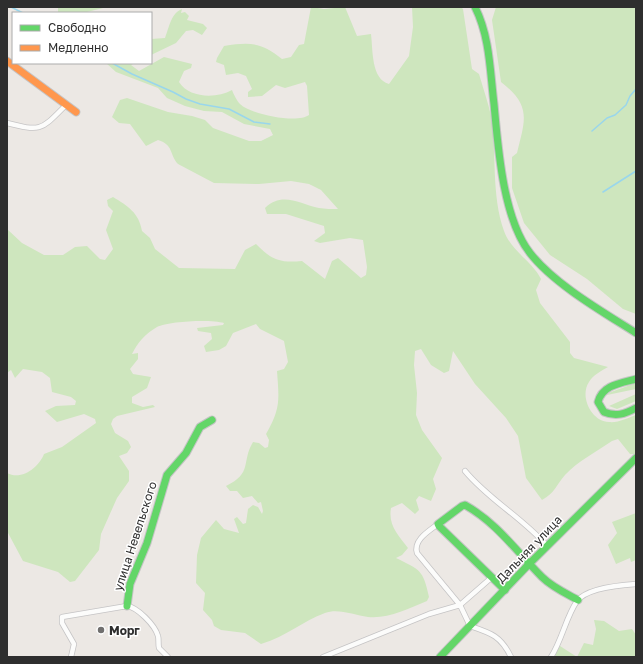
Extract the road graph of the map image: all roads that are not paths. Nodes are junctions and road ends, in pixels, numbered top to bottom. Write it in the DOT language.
graph roads {
  1 [pos="475,7"];
  2 [pos="7,61"];
  3 [pos="66,105"];
  4 [pos="76,112"];
  5 [pos="7,123"];
  6 [pos="636,333"];
  7 [pos="636,379"];
  8 [pos="636,408"];
  9 [pos="212,420"];
  10 [pos="636,458"];
  11 [pos="465,472"];
  12 [pos="438,524"];
  13 [pos="547,546"];
  14 [pos="530,563"];
  15 [pos="491,578"];
  16 [pos="636,584"];
  17 [pos="505,590"];
  18 [pos="578,600"];
  19 [pos="460,605"];
  20 [pos="127,606"];
  21 [pos="470,626"];
  22 [pos="71,657"];
  23 [pos="168,657"];
  24 [pos="323,657"];
  25 [pos="440,657"];
  26 [pos="511,657"];
  27 [pos="551,657"];
  1 -- 6 [label="street"];
  2 -- 3 [label="street"];
  3 -- 4 [label="street"];
  3 -- 5 [label="street"];
  7 -- 8 [label="street"];
  9 -- 20 [label="street, улица Невельского"];
  10 -- 13 [label="street, Дальняя улица"];
  11 -- 13 [label="street"];
  12 -- 14 [label="street"];
  12 -- 15 [label="street"];
  12 -- 19 [label="street"];
  13 -- 14 [label="street, Дальняя улица"];
  14 -- 17 [label="street, Дальняя улица"];
  14 -- 18 [label="street"];
  15 -- 17 [label="street"];
  15 -- 19 [label="street"];
  16 -- 18 [label="street"];
  17 -- 21 [label="street, Дальняя улица"];
  18 -- 27 [label="street"];
  19 -- 21 [label="street"];
  19 -- 24 [label="street"];
  20 -- 22 [label="street"];
  20 -- 23 [label="street"];
  21 -- 25 [label="street, Дальняя улица"];
  21 -- 26 [label="street"];
}
